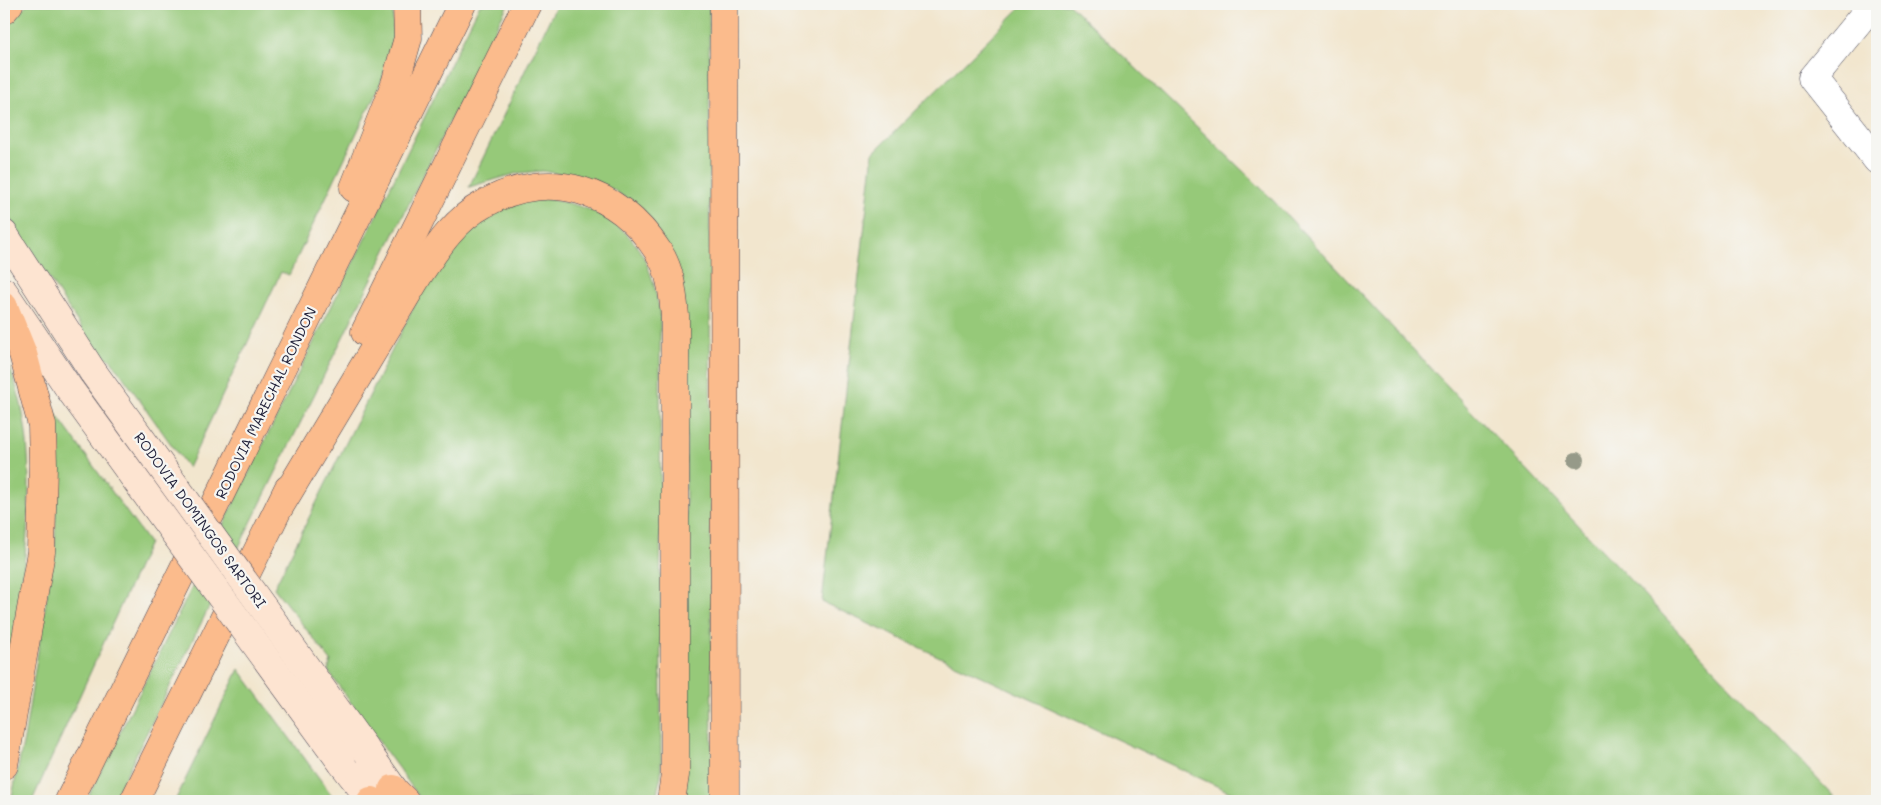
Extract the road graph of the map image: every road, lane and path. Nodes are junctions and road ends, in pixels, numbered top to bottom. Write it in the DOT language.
graph roads {
  1 [pos="9,4"];
  2 [pos="407,4"];
  3 [pos="462,4"];
  4 [pos="527,4"];
  5 [pos="724,4"];
  6 [pos="1873,4"];
  7 [pos="4,10"];
  8 [pos="1877,160"];
  9 [pos="4,234"];
  10 [pos="4,292"];
  11 [pos="4,307"];
  12 [pos="280,375"];
  13 [pos="280,506"];
  14 [pos="4,765"];
  15 [pos="386,799"];
  16 [pos="68,801"];
  17 [pos="135,801"];
  18 [pos="671,801"];
  19 [pos="725,801"];
  1 -- 7 [label="highway"];
  2 -- 12 [label="highway"];
  3 -- 12 [label="highway, RODOVIA MARECHAL RONDON"];
  4 -- 13 [label="highway"];
  5 -- 19 [label="highway"];
  6 -- 8 [label="street"];
  9 -- 15 [label="main road, RODOVIA DOMINGOS SARTORI, bridge"];
  10 -- 15 [label="main road, RODOVIA DOMINGOS SARTORI, bridge"];
  11 -- 14 [label="highway"];
  12 -- 16 [label="highway, RODOVIA MARECHAL RONDON"];
  13 -- 17 [label="highway"];
  13 -- 18 [label="highway"];
}
